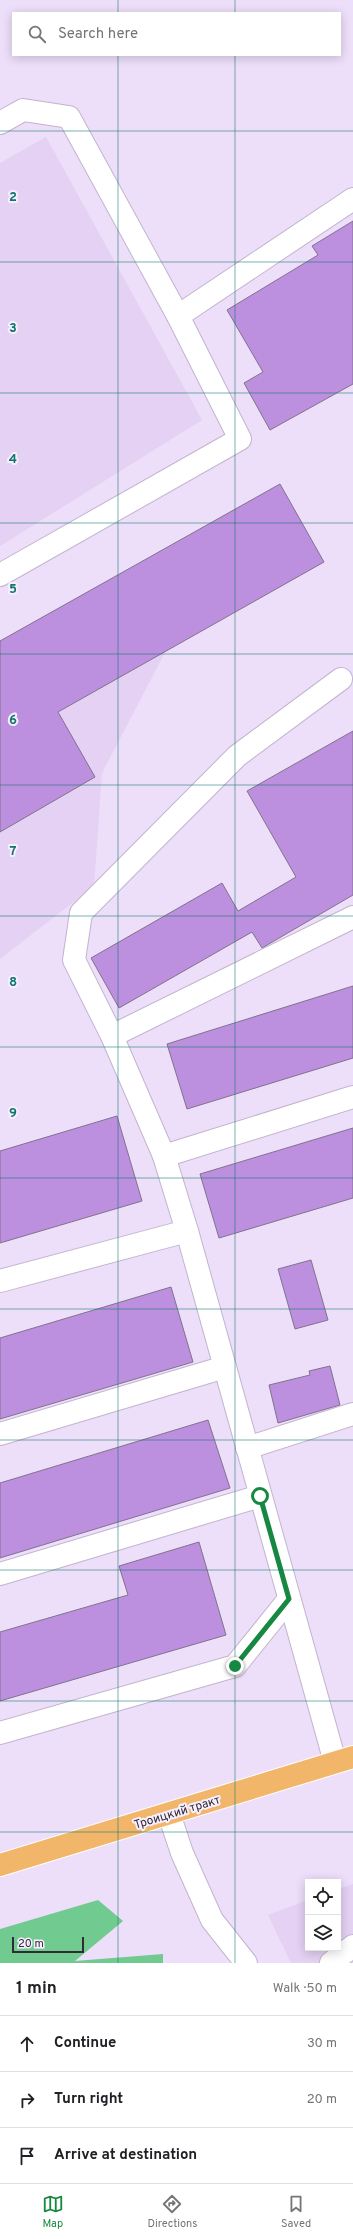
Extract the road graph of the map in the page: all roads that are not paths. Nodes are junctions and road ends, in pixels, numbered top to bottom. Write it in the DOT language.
graph roads {
  1 [pos="0,123"];
  2 [pos="353,199"];
  3 [pos="178,316"];
  4 [pos="0,575"];
  5 [pos="341,679"];
  6 [pos="353,917"];
  7 [pos="112,1036"];
  8 [pos="353,1097"];
  9 [pos="164,1156"];
  10 [pos="187,1231"];
  11 [pos="0,1281"];
  12 [pos="225,1367"];
  13 [pos="353,1414"];
  14 [pos="0,1434"];
  15 [pos="247,1448"];
  16 [pos="260,1496"];
  17 [pos="0,1574"];
  18 [pos="289,1599"];
  19 [pos="0,1732"];
  20 [pos="344,1760"];
  21 [pos="169,1814"];
  22 [pos="0,1865"];
  23 [pos="353,1946"];
  24 [pos="246,1963"];
  25 [pos="331,1963"];
  1 -- 3 [label="street"];
  2 -- 3 [label="street"];
  3 -- 4 [label="street"];
  5 -- 7 [label="street"];
  6 -- 7 [label="street"];
  7 -- 9 [label="street"];
  8 -- 9 [label="street"];
  9 -- 10 [label="street"];
  10 -- 11 [label="street"];
  10 -- 12 [label="street"];
  12 -- 14 [label="street"];
  12 -- 15 [label="street"];
  13 -- 15 [label="street"];
  15 -- 16 [label="street"];
  16 -- 17 [label="street"];
  16 -- 18 [label="street"];
  18 -- 19 [label="street"];
  18 -- 20 [label="street"];
  20 -- 21 [label="main road, Троицкий тракт"];
  21 -- 22 [label="main road, Троицкий тракт"];
  21 -- 24 [label="street"];
  23 -- 25 [label="street"];
}
